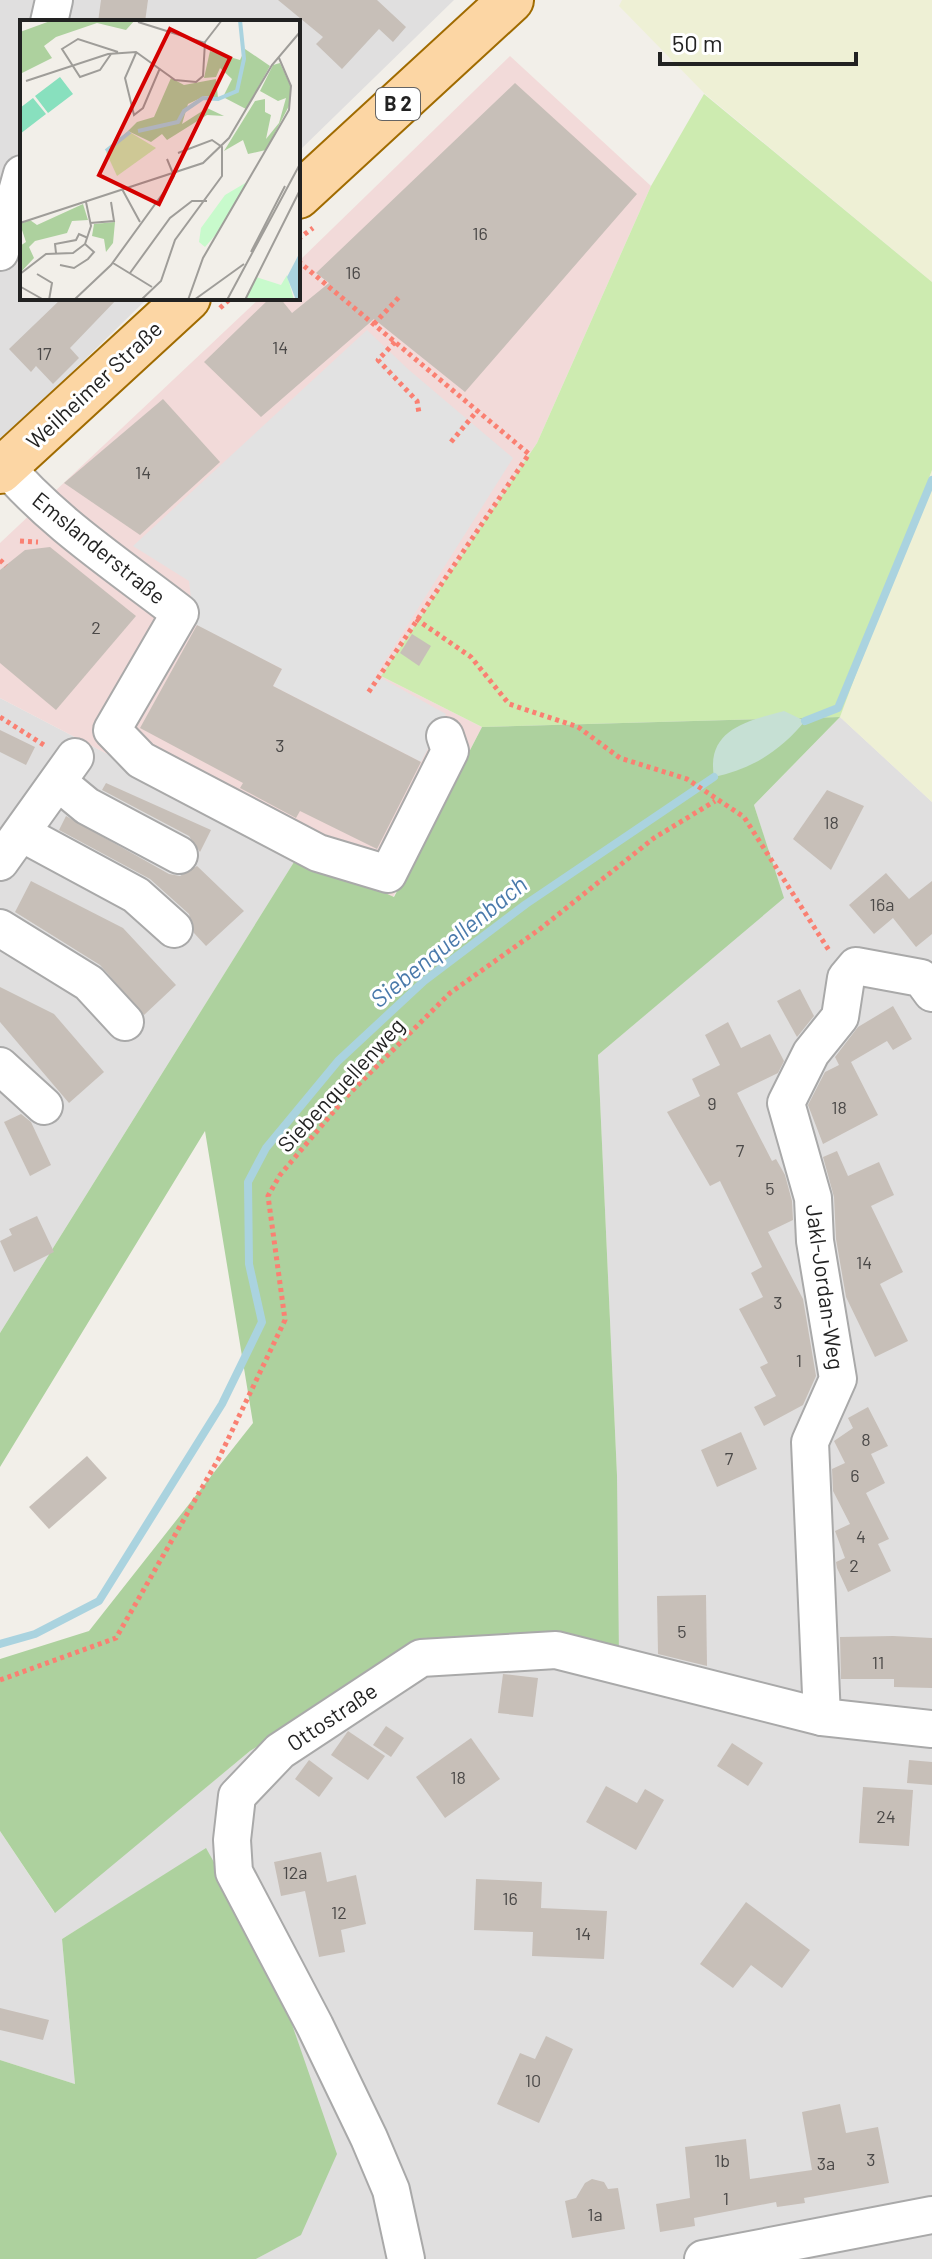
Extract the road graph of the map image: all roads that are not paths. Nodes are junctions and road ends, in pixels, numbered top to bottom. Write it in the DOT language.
graph roads {
  1 [pos="54,0"];
  2 [pos="511,0"];
  3 [pos="49,20"];
  4 [pos="20,181"];
  5 [pos="300,194"];
  6 [pos="0,252"];
  7 [pos="186,300"];
  8 [pos="2,466"];
  9 [pos="445,736"];
  10 [pos="23,834"];
  11 [pos="179,855"];
  12 [pos="0,862"];
  13 [pos="0,928"];
  14 [pos="174,929"];
  15 [pos="932,993"];
  16 [pos="125,1022"];
  17 [pos="0,1066"];
  18 [pos="44,1106"];
  19 [pos="822,1717"];
  20 [pos="932,1729"];
  21 [pos="932,2215"];
  22 [pos="406,2259"];
  23 [pos="703,2259"];
  1 -- 3 [label="street"];
  2 -- 5 [label="main road, B 2"];
  4 -- 6 [label="street"];
  7 -- 8 [label="main road, Weilheimer Straße"];
  8 -- 9 [label="street, Emslanderstraße"];
  10 -- 11 [label="street"];
  10 -- 12 [label="street"];
  10 -- 14 [label="street"];
  13 -- 16 [label="street"];
  15 -- 19 [label="street, Jakl-Jordan-Weg"];
  17 -- 18 [label="street"];
  19 -- 20 [label="street, Ottostraße"];
  19 -- 22 [label="street, Ottostraße"];
  21 -- 23 [label="street"];
}
